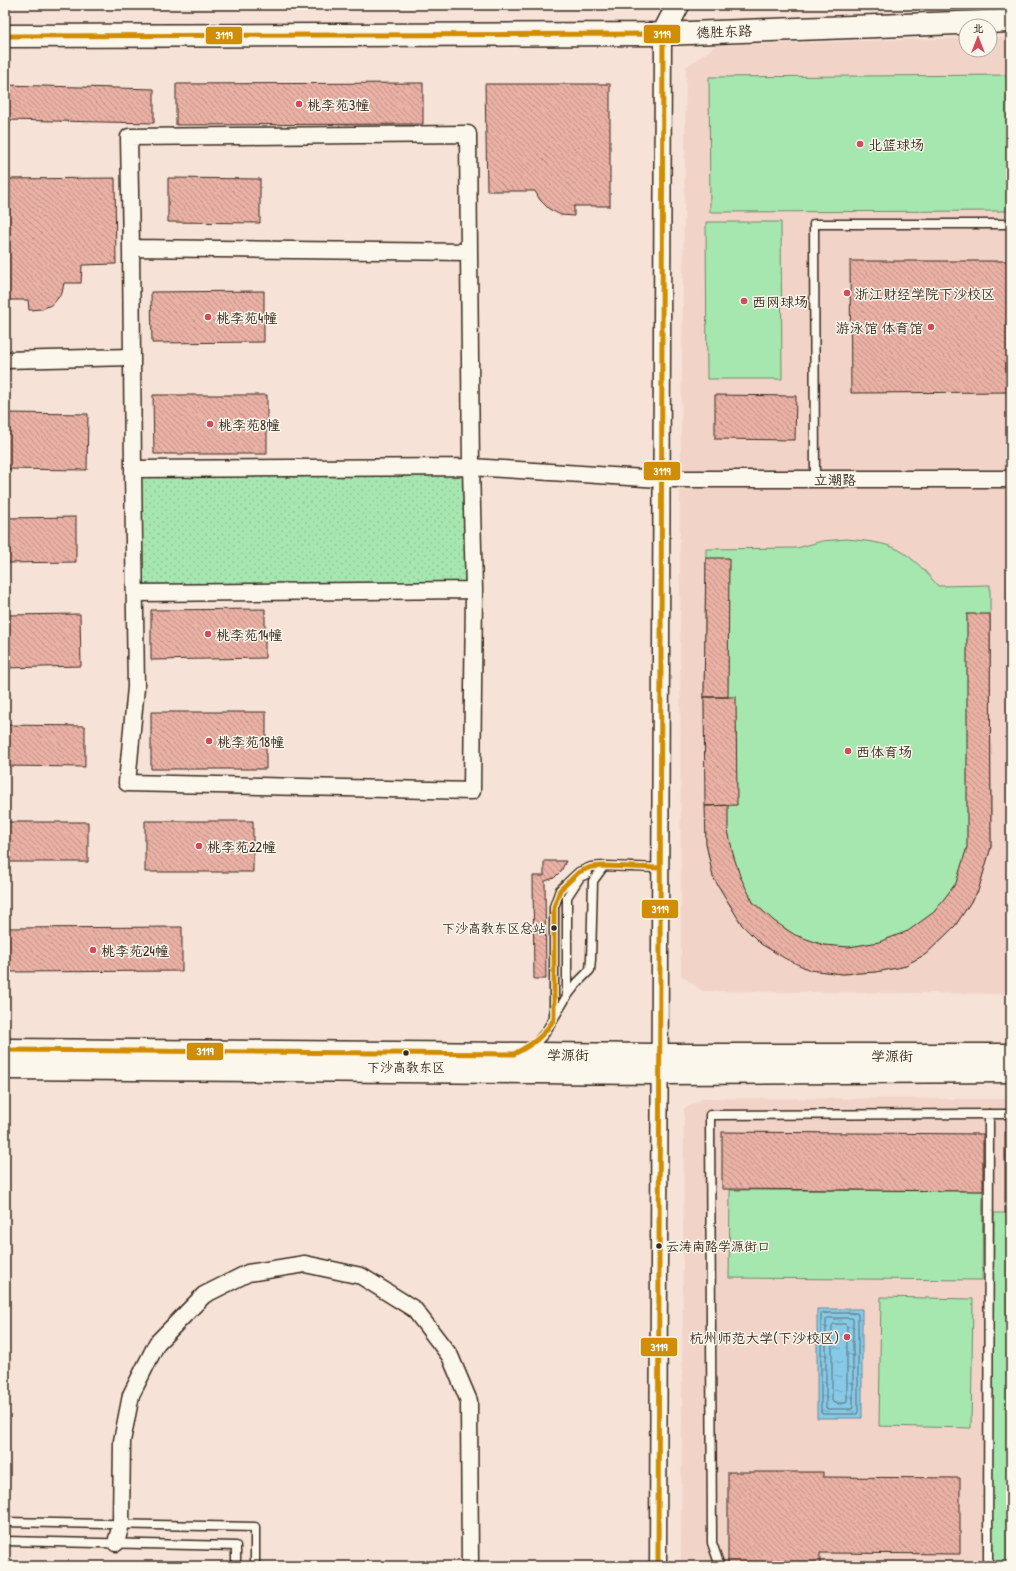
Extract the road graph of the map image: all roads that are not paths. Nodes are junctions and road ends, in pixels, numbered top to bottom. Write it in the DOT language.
graph roads {
  1 [pos="662,5"];
  2 [pos="678,5"];
  3 [pos="1011,21"];
  4 [pos="663,34"];
  5 [pos="5,36"];
  6 [pos="1011,224"];
  7 [pos="131,248"];
  8 [pos="469,252"];
  9 [pos="132,357"];
  10 [pos="5,360"];
  11 [pos="471,467"];
  12 [pos="133,469"];
  13 [pos="660,479"];
  14 [pos="815,479"];
  15 [pos="1011,479"];
  16 [pos="474,590"];
  17 [pos="135,594"];
  18 [pos="604,866"];
  19 [pos="660,868"];
  20 [pos="567,996"];
  21 [pos="554,1019"];
  22 [pos="5,1050"];
  23 [pos="514,1054"];
  24 [pos="1011,1055"];
  25 [pos="660,1064"];
  26 [pos="5,1068"];
  27 [pos="1011,1071"];
  28 [pos="989,1114"];
  29 [pos="1011,1114"];
  30 [pos="5,1522"];
  31 [pos="121,1524"];
  32 [pos="5,1542"];
  33 [pos="116,1543"];
  34 [pos="236,1566"];
  35 [pos="255,1566"];
  36 [pos="470,1566"];
  37 [pos="658,1566"];
  38 [pos="720,1566"];
  39 [pos="988,1566"];
  1 -- 4 [label="main road"];
  2 -- 4 [label="main road"];
  3 -- 4 [label="main road, 德胜东路"];
  4 -- 5 [label="main road, 德胜东路"];
  4 -- 13 [label="street"];
  6 -- 14 [label="lane"];
  7 -- 8 [label="street"];
  7 -- 8 [label="street"];
  7 -- 9 [label="street"];
  8 -- 11 [label="street"];
  9 -- 10 [label="street"];
  9 -- 12 [label="street"];
  11 -- 12 [label="street, 立潮路"];
  11 -- 13 [label="street, 立潮路"];
  11 -- 16 [label="street"];
  12 -- 17 [label="street"];
  13 -- 14 [label="street, 立潮路"];
  13 -- 19 [label="street"];
  14 -- 15 [label="street, 立潮路"];
  16 -- 17 [label="street"];
  16 -- 17 [label="street"];
  18 -- 19 [label="lane"];
  18 -- 20 [label="lane"];
  18 -- 20 [label="lane"];
  18 -- 21 [label="lane"];
  19 -- 25 [label="street"];
  20 -- 21 [label="lane"];
  21 -- 23 [label="lane"];
  22 -- 23 [label="main road, 学源街"];
  23 -- 25 [label="main road, 学源街"];
  24 -- 25 [label="main road, 学源街"];
  25 -- 26 [label="main road"];
  25 -- 27 [label="main road"];
  25 -- 37 [label="street"];
  28 -- 29 [label="lane"];
  28 -- 38 [label="lane"];
  28 -- 39 [label="lane"];
  30 -- 31 [label="lane"];
  31 -- 33 [label="street"];
  31 -- 35 [label="lane"];
  31 -- 36 [label="street"];
  32 -- 33 [label="lane"];
  33 -- 34 [label="lane"];
}
